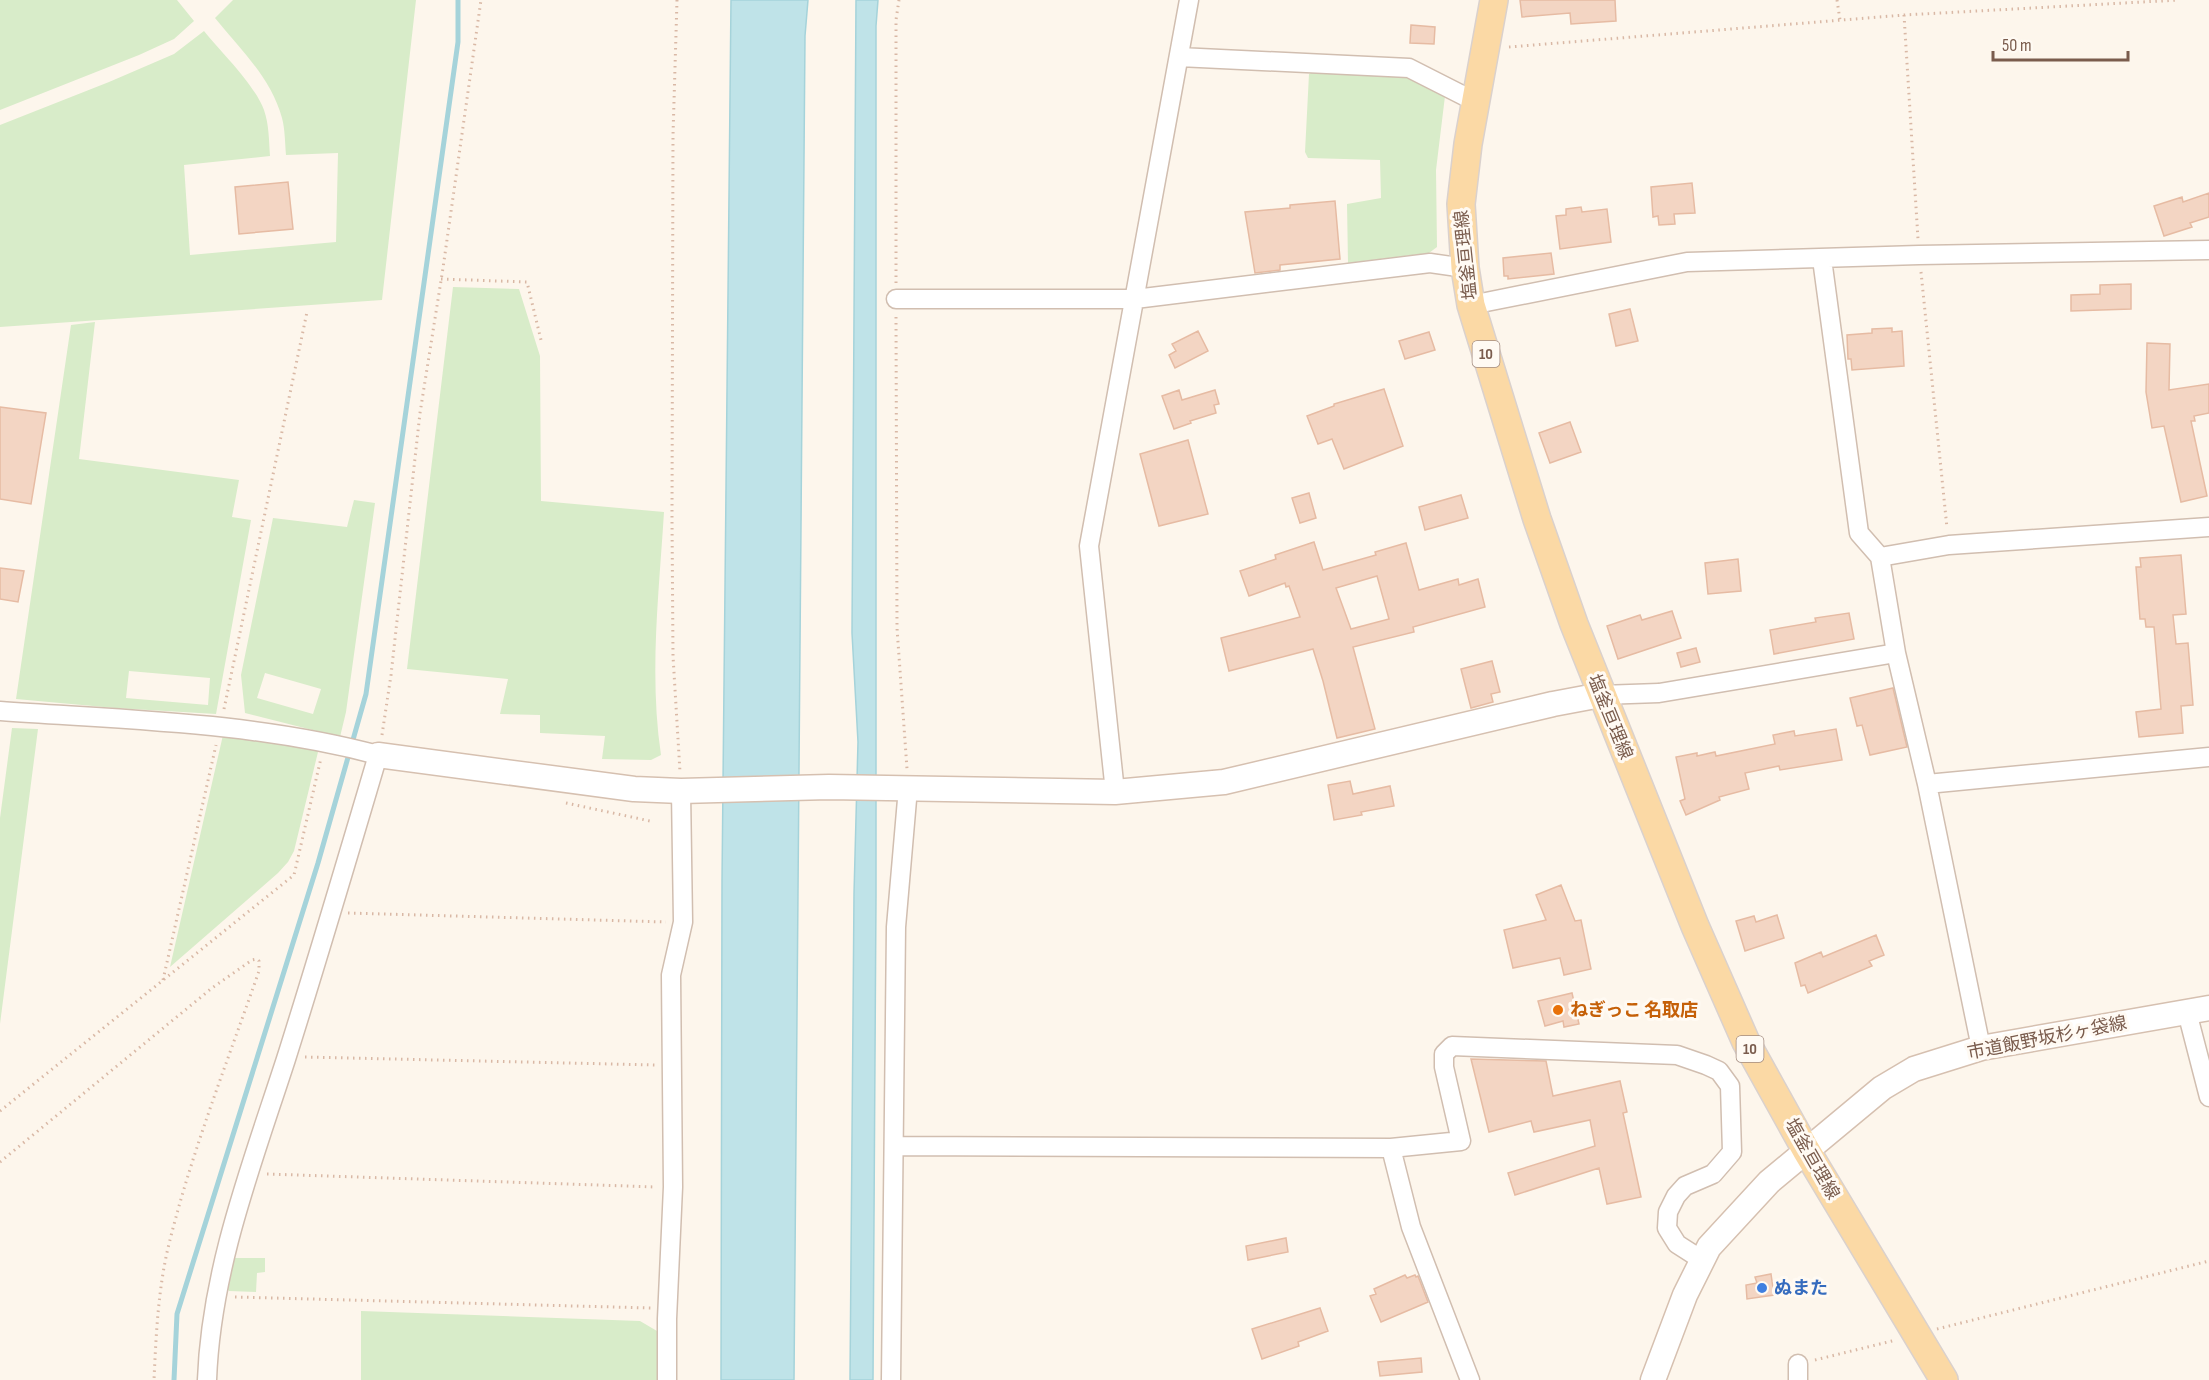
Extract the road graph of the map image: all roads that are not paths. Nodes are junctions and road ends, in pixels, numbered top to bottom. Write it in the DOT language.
graph roads {
  1 [pos="1189,0"];
  2 [pos="1494,0"];
  3 [pos="1179,57"];
  4 [pos="1476,102"];
  5 [pos="2209,250"];
  6 [pos="1822,259"];
  7 [pos="1465,268"];
  8 [pos="896,299"];
  9 [pos="1135,299"];
  10 [pos="1470,305"];
  11 [pos="2209,527"];
  12 [pos="1880,557"];
  13 [pos="1896,653"];
  14 [pos="1601,695"];
  15 [pos="0,711"];
  16 [pos="373,753"];
  17 [pos="2209,758"];
  18 [pos="1927,784"];
  19 [pos="904,788"];
  20 [pos="681,791"];
  21 [pos="1115,792"];
  22 [pos="2198,1010"];
  23 [pos="1981,1048"];
  24 [pos="2209,1096"];
  25 [pos="894,1146"];
  26 [pos="1391,1148"];
  27 [pos="1806,1150"];
  28 [pos="1702,1260"];
  29 [pos="207,1380"];
  30 [pos="667,1380"];
  31 [pos="891,1380"];
  32 [pos="1470,1380"];
  33 [pos="1653,1380"];
  34 [pos="1944,1380"];
  1 -- 3 [label="street"];
  2 -- 4 [label="main road, 塩釜亘理線 / 10"];
  3 -- 4 [label="street"];
  3 -- 9 [label="street"];
  4 -- 7 [label="main road, 塩釜亘理線 / 10"];
  5 -- 6 [label="street"];
  6 -- 10 [label="street"];
  6 -- 12 [label="street"];
  7 -- 9 [label="street"];
  7 -- 10 [label="main road, 塩釜亘理線 / 10"];
  8 -- 9 [label="street"];
  9 -- 21 [label="street"];
  10 -- 14 [label="main road, 塩釜亘理線 / 10"];
  11 -- 12 [label="street"];
  12 -- 13 [label="street"];
  13 -- 14 [label="street"];
  13 -- 18 [label="street"];
  14 -- 21 [label="street"];
  14 -- 27 [label="main road, 塩釜亘理線 / 10"];
  15 -- 16 [label="street"];
  16 -- 20 [label="street"];
  16 -- 29 [label="street"];
  17 -- 18 [label="street"];
  18 -- 23 [label="street"];
  19 -- 20 [label="street"];
  19 -- 21 [label="street"];
  19 -- 25 [label="street"];
  20 -- 30 [label="street"];
  22 -- 23 [label="street, 市道飯野坂杉ヶ袋線"];
  22 -- 24 [label="street"];
  23 -- 27 [label="street, 市道飯野坂杉ヶ袋線"];
  25 -- 26 [label="street"];
  25 -- 31 [label="street"];
  26 -- 28 [label="street"];
  26 -- 32 [label="street"];
  27 -- 28 [label="street, 市道飯野坂杉ヶ袋線"];
  27 -- 34 [label="main road, 塩釜亘理線 / 10"];
  28 -- 33 [label="street, 市道飯野坂杉ヶ袋線"];
}
